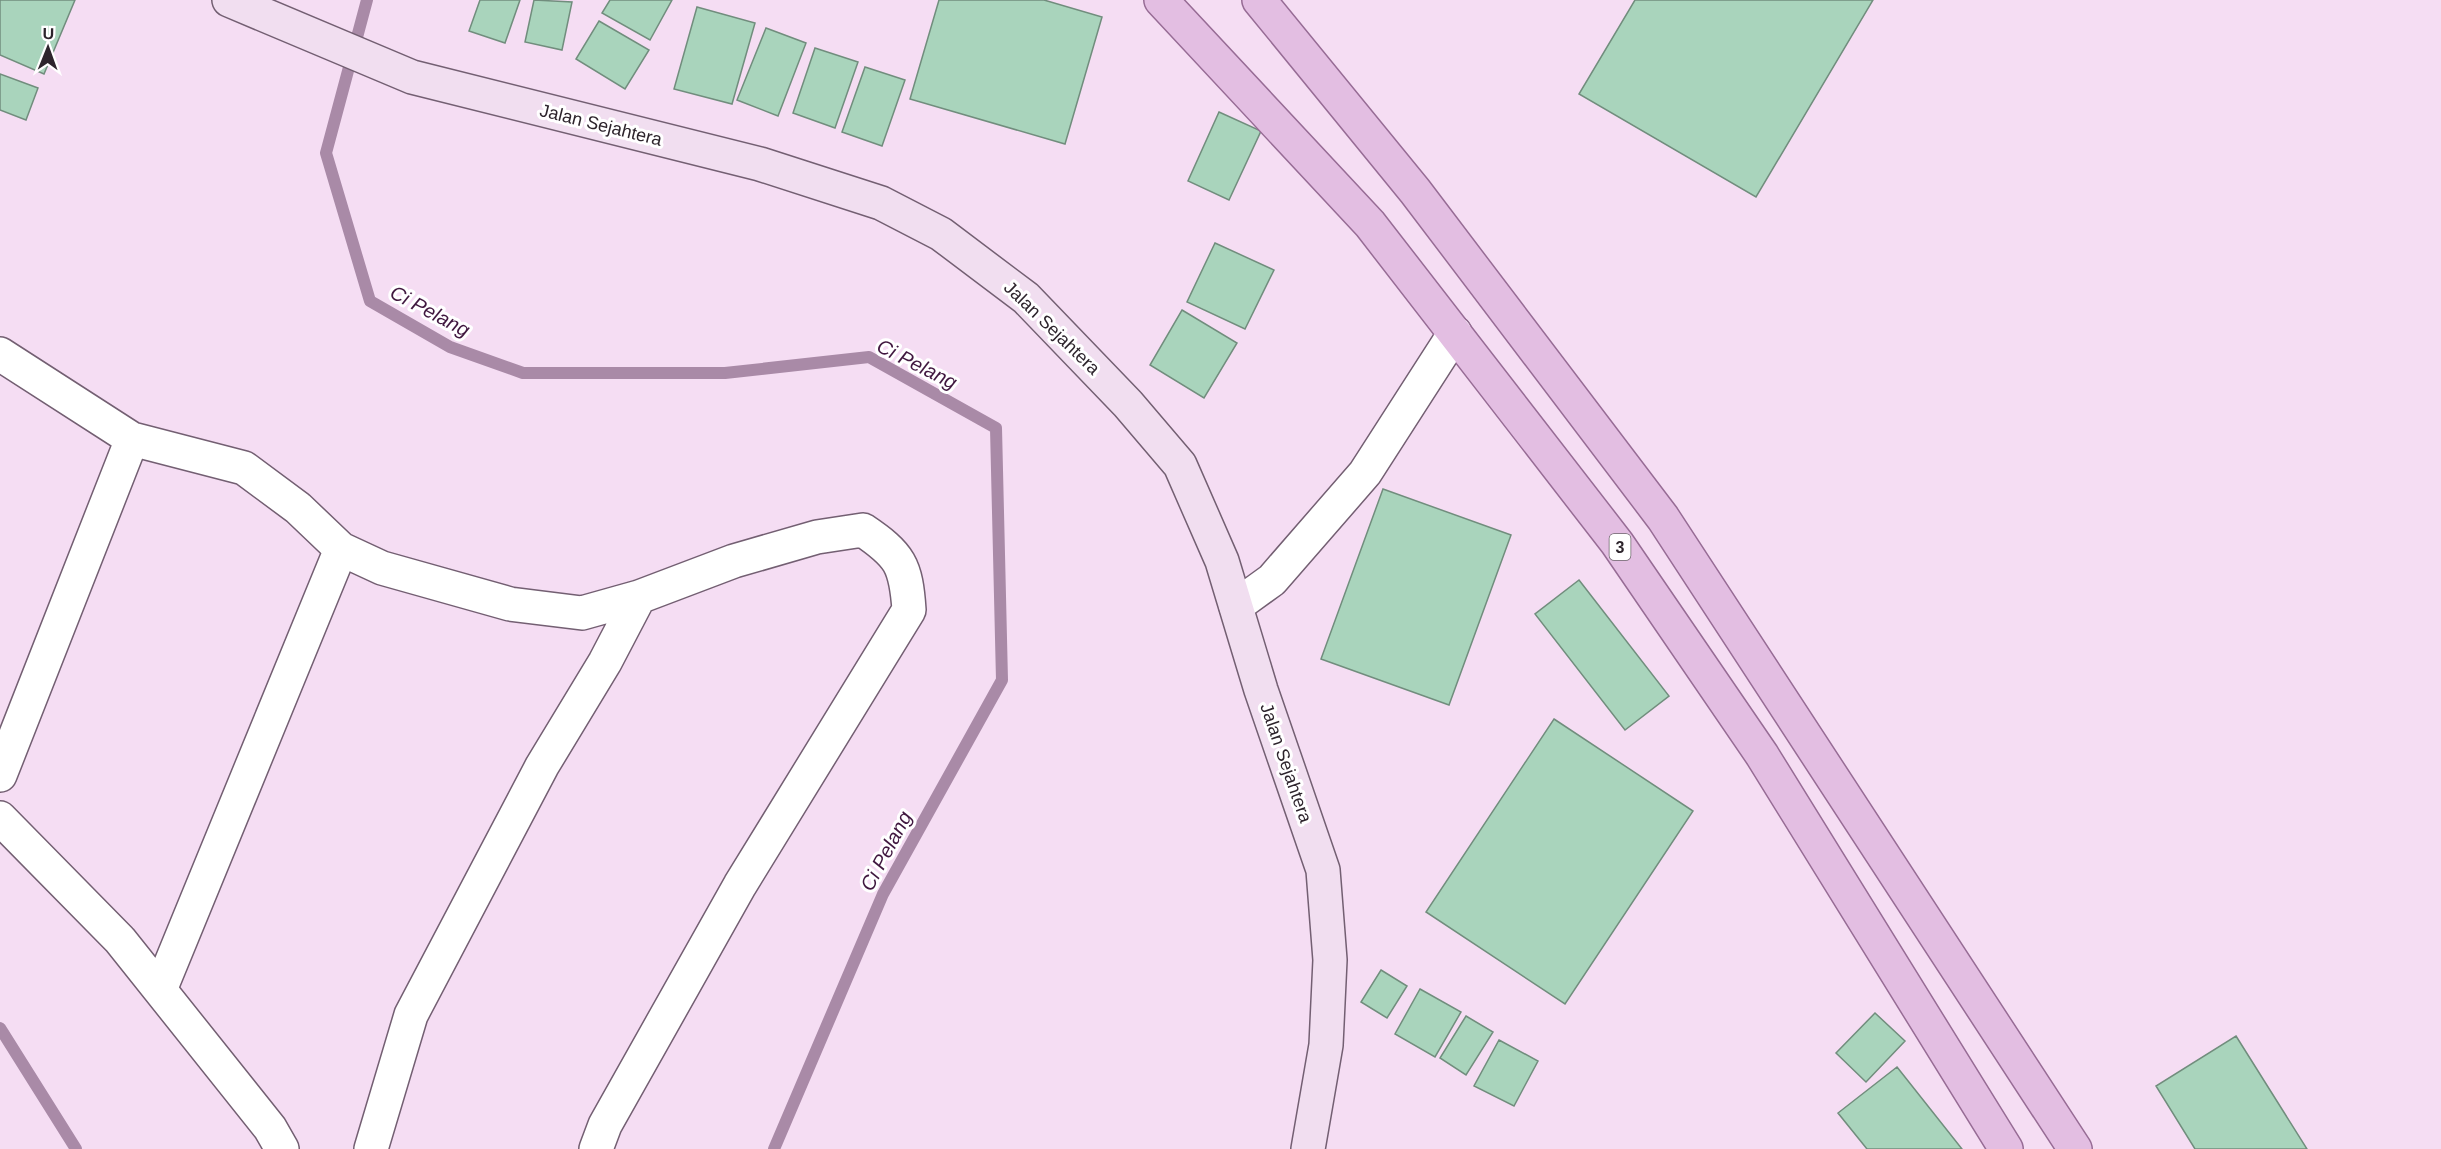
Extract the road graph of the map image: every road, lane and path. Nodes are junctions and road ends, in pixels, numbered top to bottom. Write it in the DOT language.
graph roads {
  1 [pos="229,0"];
  2 [pos="1161,0"];
  3 [pos="1259,0"];
  4 [pos="1455,333"];
  5 [pos="0,354"];
  6 [pos="132,439"];
  7 [pos="1663,518"];
  8 [pos="1617,543"];
  9 [pos="341,549"];
  10 [pos="639,597"];
  11 [pos="1236,606"];
  12 [pos="0,776"];
  13 [pos="0,818"];
  14 [pos="160,990"];
  15 [pos="282,1149"];
  16 [pos="371,1149"];
  17 [pos="596,1149"];
  18 [pos="1308,1149"];
  19 [pos="2006,1149"];
  20 [pos="2075,1149"];
  1 -- 11 [label="street, Jalan Sejahtera"];
  2 -- 4 [label="main road, 3"];
  3 -- 7 [label="main road"];
  4 -- 8 [label="main road, 3"];
  4 -- 11 [label="street"];
  5 -- 6 [label="street"];
  6 -- 9 [label="street"];
  6 -- 12 [label="street"];
  7 -- 8 [label="main road"];
  7 -- 20 [label="main road"];
  8 -- 19 [label="main road, 3"];
  9 -- 10 [label="street"];
  9 -- 14 [label="street"];
  10 -- 16 [label="street"];
  10 -- 17 [label="street"];
  11 -- 18 [label="street, Jalan Sejahtera"];
  13 -- 14 [label="street"];
  14 -- 15 [label="street"];
}
